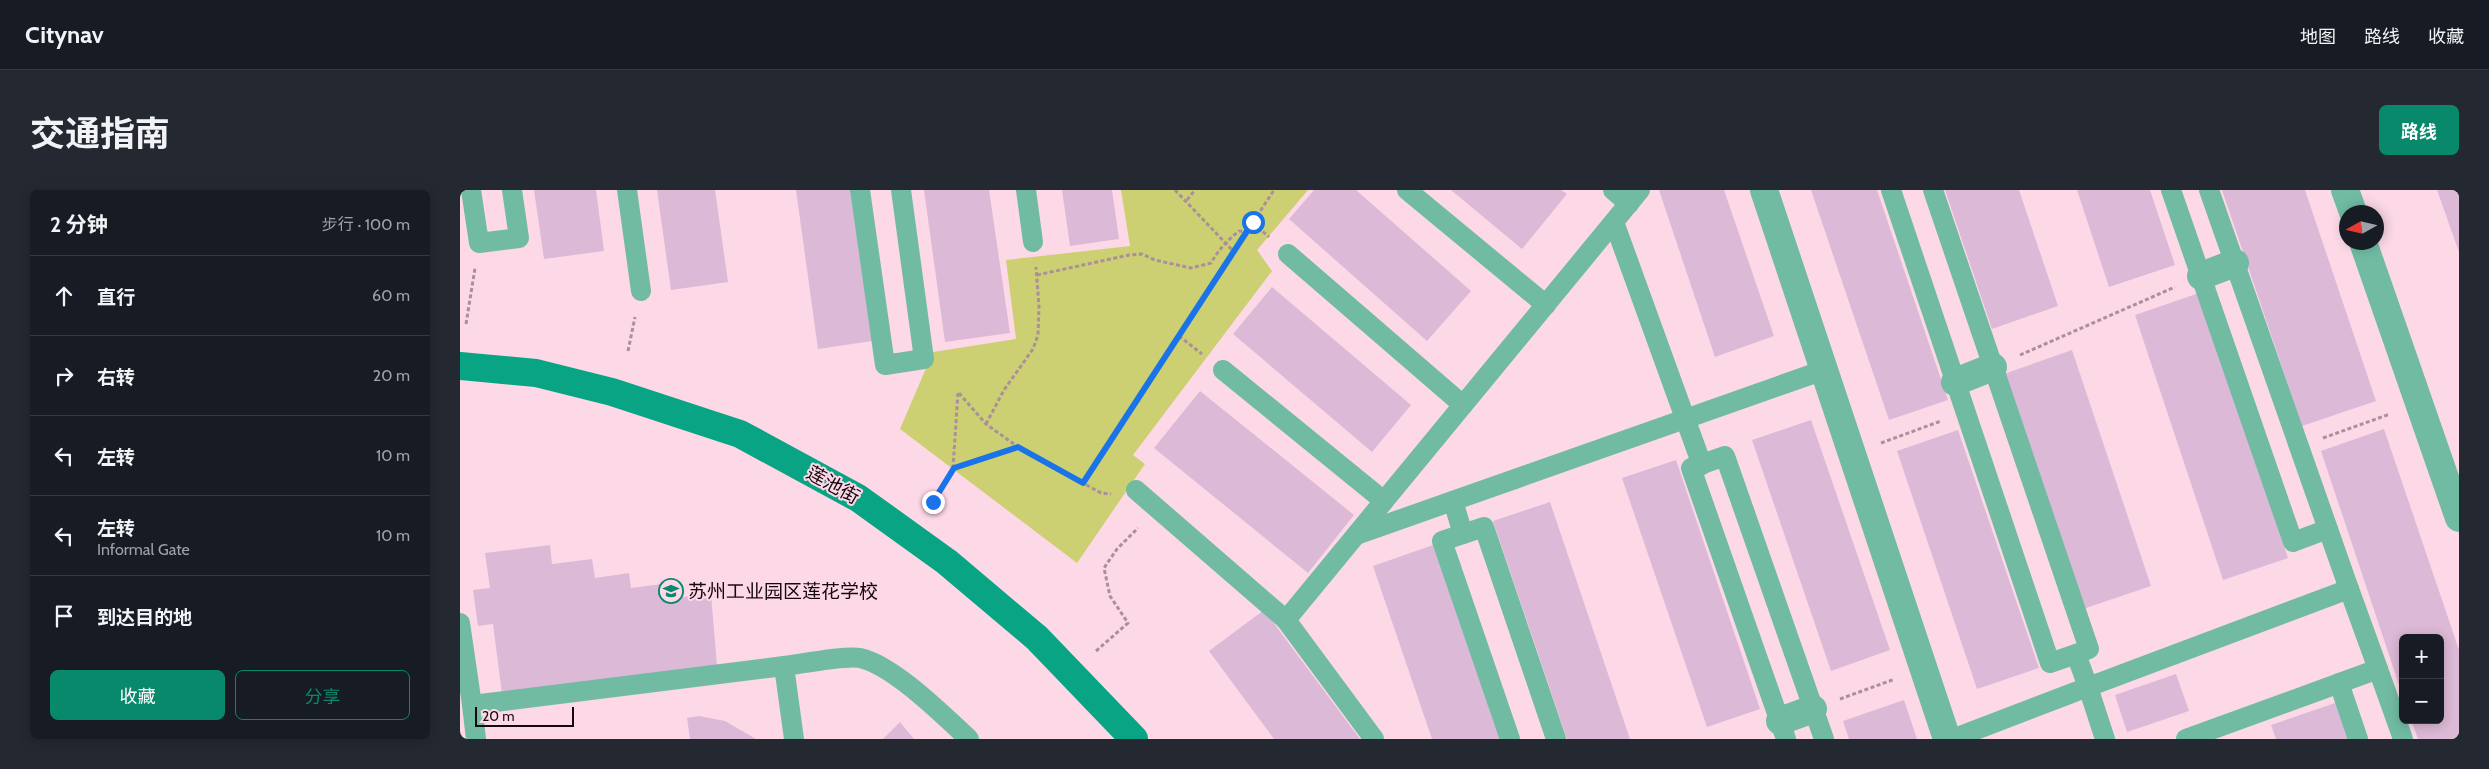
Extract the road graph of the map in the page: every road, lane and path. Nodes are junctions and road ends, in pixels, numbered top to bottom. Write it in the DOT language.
graph roads {
  1 [pos="471,190"];
  2 [pos="512,190"];
  3 [pos="627,190"];
  4 [pos="860,190"];
  5 [pos="901,190"];
  6 [pos="1026,190"];
  7 [pos="1176,190"];
  8 [pos="1195,190"];
  9 [pos="1407,190"];
  10 [pos="1613,190"];
  11 [pos="1764,190"];
  12 [pos="1891,190"];
  13 [pos="1933,190"];
  14 [pos="2171,190"];
  15 [pos="2209,190"];
  16 [pos="2345,190"];
  17 [pos="1272,191"];
  18 [pos="1634,197"];
  19 [pos="1187,200"];
  20 [pos="2350,205"];
  21 [pos="1614,222"];
  22 [pos="1246,232"];
  23 [pos="1033,242"];
  24 [pos="479,243"];
  25 [pos="1226,243"];
  26 [pos="2366,250"];
  27 [pos="1234,252"];
  28 [pos="1288,254"];
  29 [pos="2235,263"];
  30 [pos="1037,275"];
  31 [pos="2200,276"];
  32 [pos="641,291"];
  33 [pos="1546,304"];
  34 [pos="466,324"];
  35 [pos="628,351"];
  36 [pos="460,366"];
  37 [pos="1993,367"];
  38 [pos="1223,370"];
  39 [pos="1824,370"];
  40 [pos="1955,382"];
  41 [pos="2419,404"];
  42 [pos="1463,405"];
  43 [pos="1965,412"];
  44 [pos="1686,420"];
  45 [pos="986,424"];
  46 [pos="2299,446"];
  47 [pos="1018,447"];
  48 [pos="1852,453"];
  49 [pos="1702,465"];
  50 [pos="954,468"];
  51 [pos="1083,483"];
  52 [pos="1136,490"];
  53 [pos="1384,501"];
  54 [pos="933,502"];
  55 [pos="1452,502"];
  56 [pos="1158,509"];
  57 [pos="2459,518"];
  58 [pos="2328,529"];
  59 [pos="1463,534"];
  60 [pos="1356,535"];
  61 [pos="2349,589"];
  62 [pos="1286,620"];
  63 [pos="460,623"];
  64 [pos="1096,651"];
  65 [pos="2076,654"];
  66 [pos="784,666"];
  67 [pos="2378,668"];
  68 [pos="1924,669"];
  69 [pos="2339,682"];
  70 [pos="2088,687"];
  71 [pos="472,705"];
  72 [pos="1813,709"];
  73 [pos="1783,730"];
  74 [pos="476,739"];
  75 [pos="794,739"];
  76 [pos="969,739"];
  77 [pos="1134,739"];
  78 [pos="1374,739"];
  79 [pos="1510,739"];
  80 [pos="1556,739"];
  81 [pos="1824,739"];
  82 [pos="1948,739"];
  83 [pos="1952,739"];
  84 [pos="2105,739"];
  85 [pos="2186,739"];
  86 [pos="2358,739"];
  87 [pos="2403,739"];
  1 -- 24 [label="lane"];
  2 -- 24 [label="lane"];
  3 -- 32 [label="lane"];
  4 -- 5 [label="lane"];
  6 -- 23 [label="lane"];
  7 -- 19 [label="path"];
  8 -- 19 [label="path"];
  9 -- 33 [label="lane"];
  10 -- 18 [label="lane"];
  11 -- 39 [label="street"];
  12 -- 40 [label="lane"];
  13 -- 37 [label="lane"];
  14 -- 31 [label="lane"];
  15 -- 29 [label="lane"];
  16 -- 20 [label="street"];
  17 -- 22 [label="path"];
  18 -- 21 [label="lane"];
  19 -- 25 [label="path"];
  21 -- 33 [label="lane"];
  21 -- 44 [label="lane"];
  22 -- 25 [label="path"];
  22 -- 27 [label="path"];
  23 -- 30 [label="path"];
  24 -- 34 [label="path"];
  25 -- 27 [label="path"];
  25 -- 30 [label="path"];
  26 -- 41 [label="street"];
  27 -- 51 [label="path"];
  28 -- 42 [label="lane"];
  29 -- 31 [label="street"];
  29 -- 46 [label="lane"];
  30 -- 45 [label="path"];
  31 -- 37 [label="path"];
  31 -- 58 [label="lane"];
  32 -- 35 [label="path"];
  33 -- 42 [label="lane"];
  36 -- 77 [label="main road, 莲池街"];
  37 -- 40 [label="street"];
  37 -- 65 [label="lane"];
  38 -- 53 [label="lane"];
  39 -- 44 [label="lane"];
  39 -- 48 [label="street"];
  40 -- 43 [label="lane"];
  41 -- 46 [label="path"];
  41 -- 57 [label="street"];
  42 -- 53 [label="lane"];
  43 -- 48 [label="path"];
  43 -- 65 [label="lane"];
  44 -- 49 [label="lane"];
  44 -- 55 [label="lane"];
  45 -- 47 [label="path"];
  45 -- 50 [label="path"];
  46 -- 58 [label="lane"];
  47 -- 50 [label="path"];
  47 -- 51 [label="path"];
  48 -- 68 [label="street"];
  49 -- 72 [label="lane"];
  49 -- 73 [label="lane"];
  50 -- 54 [label="path"];
  51 -- 52 [label="path"];
  52 -- 56 [label="lane"];
  53 -- 60 [label="lane"];
  55 -- 59 [label="lane"];
  55 -- 60 [label="lane"];
  56 -- 62 [label="lane"];
  56 -- 64 [label="path"];
  58 -- 61 [label="lane"];
  59 -- 79 [label="lane"];
  59 -- 80 [label="lane"];
  60 -- 62 [label="lane"];
  61 -- 67 [label="lane"];
  61 -- 70 [label="lane"];
  62 -- 78 [label="lane"];
  63 -- 71 [label="lane"];
  65 -- 70 [label="lane"];
  66 -- 71 [label="lane"];
  66 -- 75 [label="lane"];
  66 -- 76 [label="lane"];
  67 -- 69 [label="lane"];
  67 -- 87 [label="lane"];
  68 -- 72 [label="path"];
  68 -- 82 [label="street"];
  69 -- 85 [label="lane"];
  69 -- 86 [label="lane"];
  70 -- 83 [label="lane"];
  70 -- 84 [label="lane"];
  71 -- 74 [label="lane"];
  72 -- 73 [label="street"];
  72 -- 81 [label="lane"];
}
